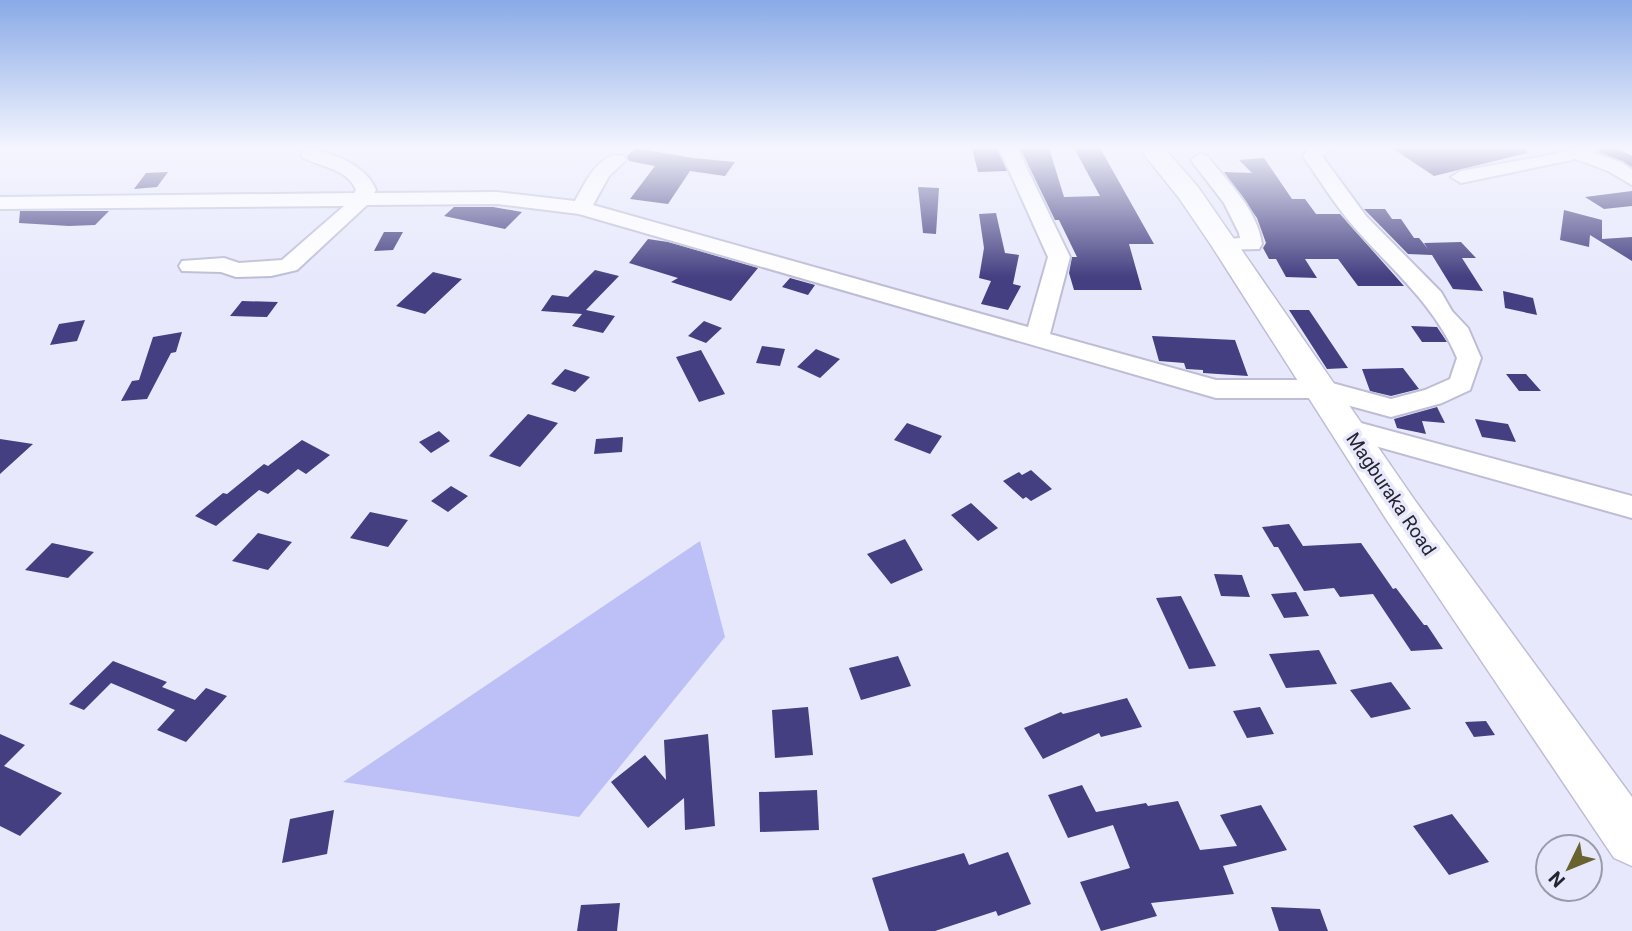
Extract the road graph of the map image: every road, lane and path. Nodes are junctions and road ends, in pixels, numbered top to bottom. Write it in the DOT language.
graph roads {
  1 [pos="365,191"];
  2 [pos="590,191"];
  3 [pos="1029,191"];
  4 [pos="1188,191"];
  5 [pos="1225,191"];
  6 [pos="1338,191"];
  7 [pos="362,198"];
  8 [pos="0,203"];
  9 [pos="581,208"];
  10 [pos="1225,245"];
  11 [pos="190,266"];
  12 [pos="1037,337"];
  13 [pos="1321,389"];
  14 [pos="1346,428"];
  15 [pos="1632,507"];
  16 [pos="1632,840"];
  1 -- 7 [label="street"];
  2 -- 9 [label="street"];
  3 -- 12 [label="street"];
  4 -- 10 [label="main road, Magburaka Road"];
  5 -- 10 [label="street"];
  6 -- 13 [label="street"];
  7 -- 8 [label="street"];
  7 -- 9 [label="street"];
  7 -- 11 [label="street"];
  9 -- 12 [label="street"];
  10 -- 13 [label="main road, Magburaka Road"];
  12 -- 13 [label="street"];
  13 -- 14 [label="main road, Magburaka Road"];
  14 -- 15 [label="street"];
  14 -- 16 [label="main road, Magburaka Road"];
}
